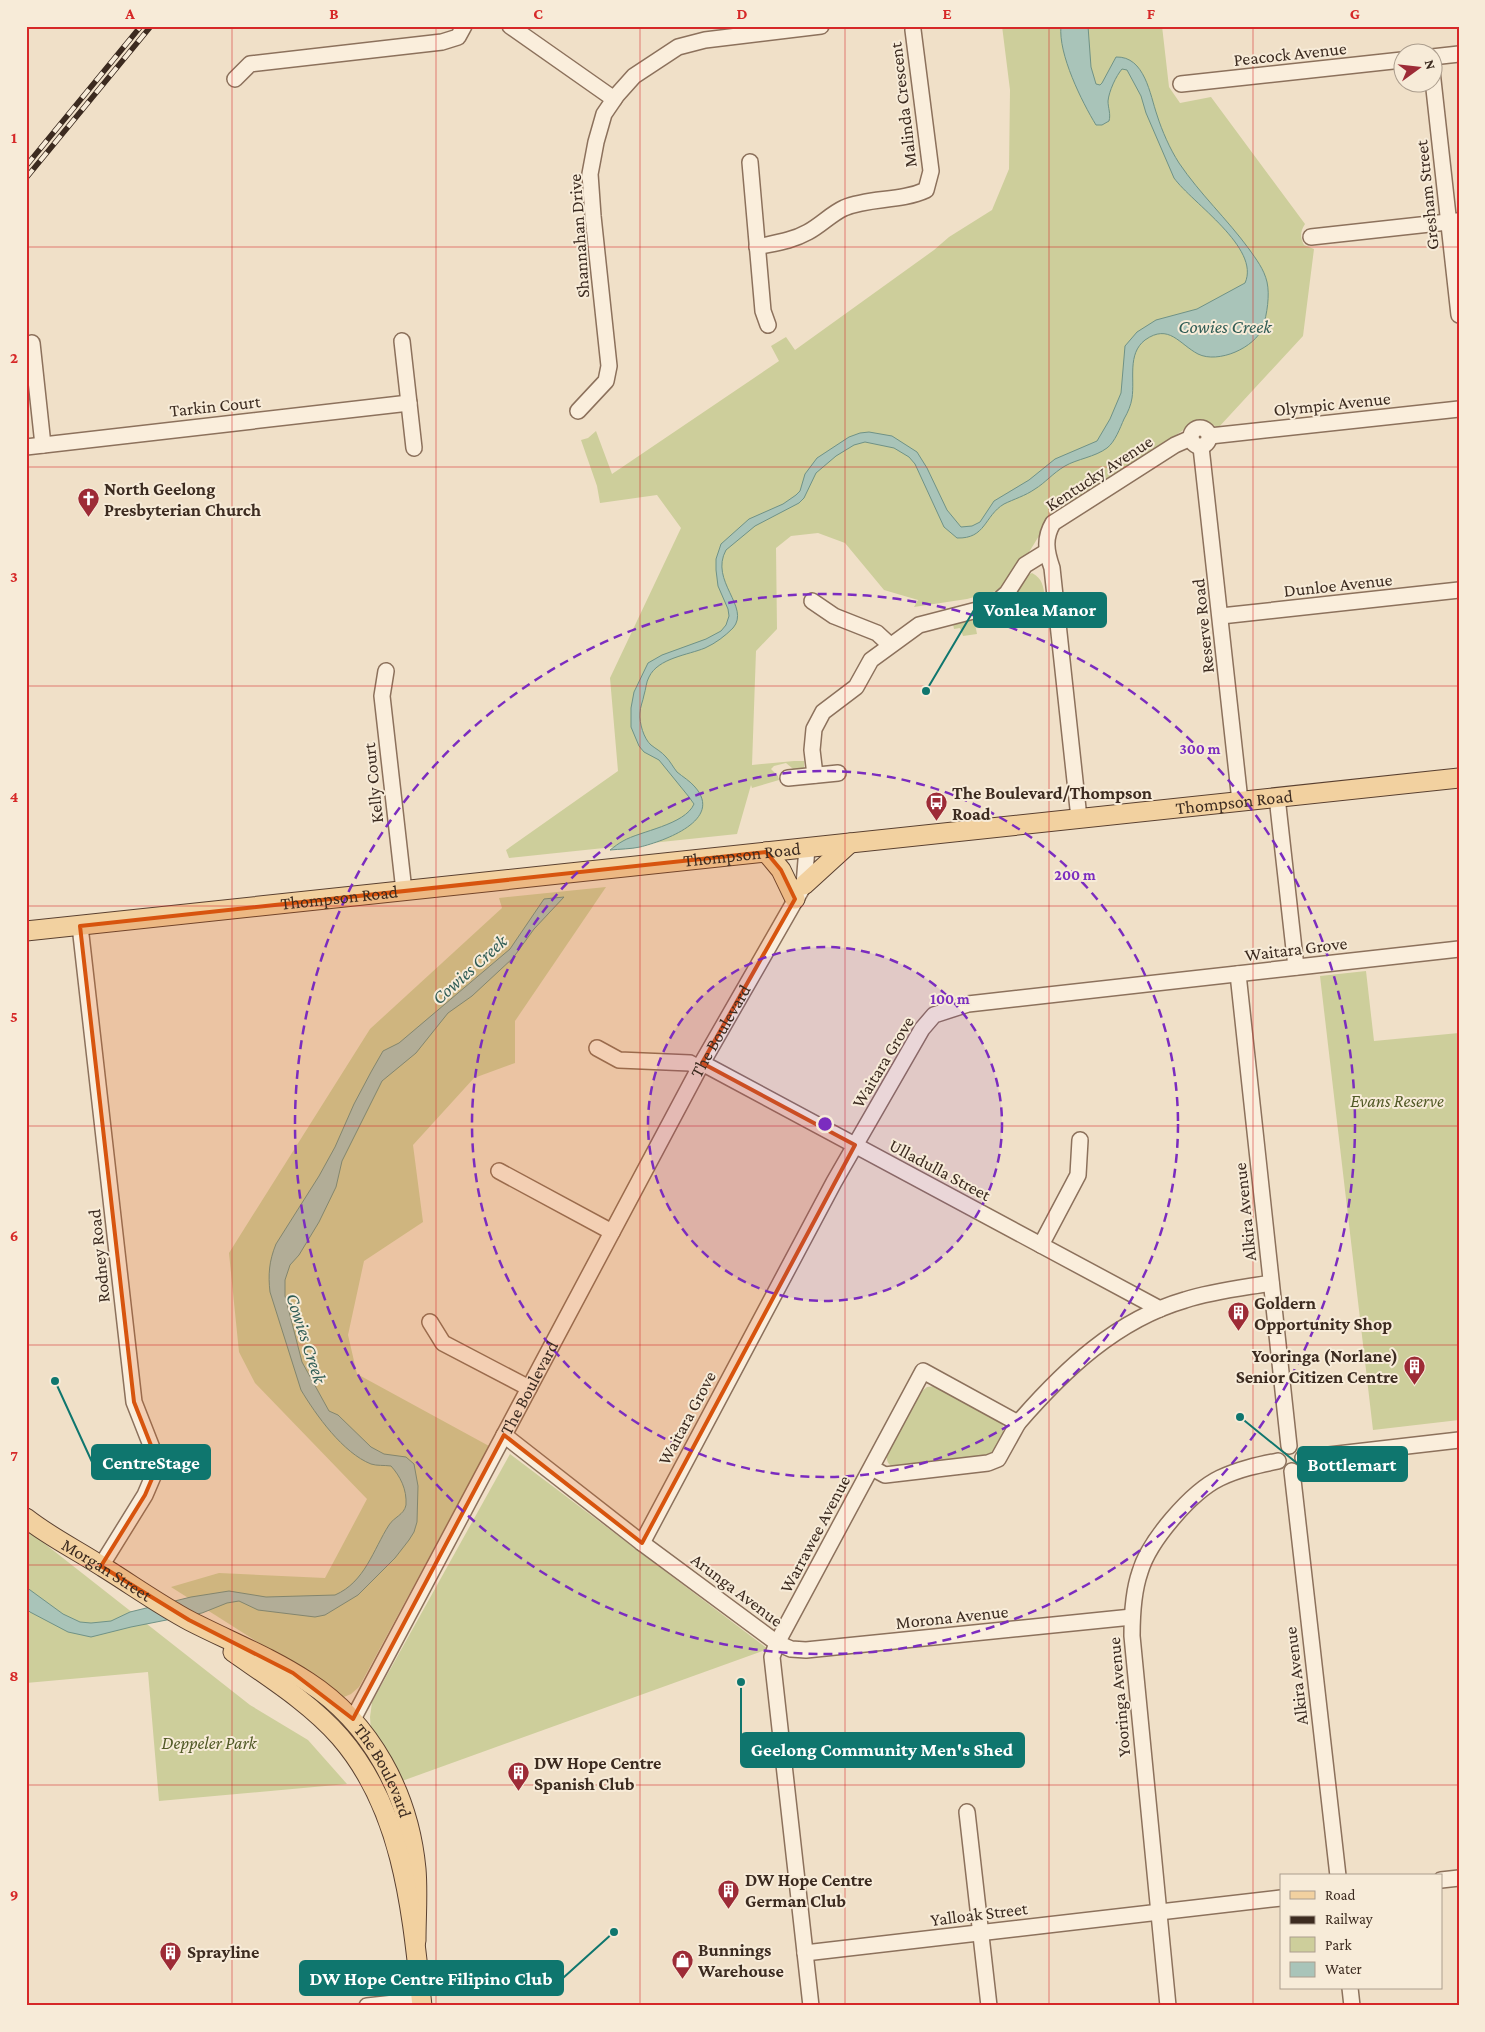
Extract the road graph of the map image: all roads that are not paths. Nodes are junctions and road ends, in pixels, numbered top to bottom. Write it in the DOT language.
graph roads {
  1 [pos="464,26"];
  2 [pos="510,26"];
  3 [pos="821,26"];
  4 [pos="912,28"];
  5 [pos="1459,54"];
  6 [pos="1442,56"];
  7 [pos="1392,61"];
  8 [pos="235,79"];
  9 [pos="1181,84"];
  10 [pos="1435,92"];
  11 [pos="614,99"];
  12 [pos="750,162"];
  13 [pos="1454,221"];
  14 [pos="1311,237"];
  15 [pos="757,247"];
  16 [pos="1459,315"];
  17 [pos="768,325"];
  18 [pos="402,341"];
  19 [pos="32,343"];
  20 [pos="409,403"];
  21 [pos="1459,409"];
  22 [pos="578,411"];
  23 [pos="1200,440"];
  24 [pos="43,445"];
  25 [pos="26,447"];
  26 [pos="414,448"];
  27 [pos="1046,552"];
  28 [pos="1459,590"];
  29 [pos="812,601"];
  30 [pos="1221,616"];
  31 [pos="890,645"];
  32 [pos="386,671"];
  33 [pos="838,773"];
  34 [pos="815,776"];
  35 [pos="788,778"];
  36 [pos="1459,778"];
  37 [pos="1277,797"];
  38 [pos="1240,801"];
  39 [pos="1079,818"];
  40 [pos="850,843"];
  41 [pos="807,848"];
  42 [pos="766,852"];
  43 [pos="404,891"];
  44 [pos="800,892"];
  45 [pos="80,926"];
  46 [pos="26,931"];
  47 [pos="1459,949"];
  48 [pos="1296,967"];
  49 [pos="1238,974"];
  50 [pos="597,1048"];
  51 [pos="701,1066"];
  52 [pos="1080,1140"];
  53 [pos="855,1145"];
  54 [pos="499,1171"];
  55 [pos="612,1232"];
  56 [pos="1041,1245"];
  57 [pos="1271,1283"];
  58 [pos="1160,1309"];
  59 [pos="430,1322"];
  60 [pos="529,1388"];
  61 [pos="1018,1423"];
  62 [pos="504,1435"];
  63 [pos="1459,1440"];
  64 [pos="1289,1446"];
  65 [pos="1303,1458"];
  66 [pos="1278,1461"];
  67 [pos="872,1468"];
  68 [pos="1292,1472"];
  69 [pos="26,1518"];
  70 [pos="642,1543"];
  71 [pos="101,1566"];
  72 [pos="1132,1617"];
  73 [pos="189,1620"];
  74 [pos="777,1643"];
  75 [pos="353,1719"];
  76 [pos="340,1736"];
  77 [pos="967,1812"];
  78 [pos="1338,1874"];
  79 [pos="1459,1878"];
  80 [pos="1442,1880"];
  81 [pos="1280,1898"];
  82 [pos="1158,1912"];
  83 [pos="980,1932"];
  84 [pos="416,1941"];
  85 [pos="805,1953"];
  86 [pos="1350,1990"];
  87 [pos="422,2003"];
  88 [pos="367,2006"];
  89 [pos="811,2006"];
  90 [pos="989,2006"];
  91 [pos="1168,2006"];
  92 [pos="1352,2006"];
  1 -- 8 [label="street"];
  2 -- 11 [label="street"];
  3 -- 11 [label="street, Shannahan Drive"];
  4 -- 15 [label="street, Malinda Crescent"];
  5 -- 6 [label="street"];
  7 -- 9 [label="street, Peacock Avenue"];
  10 -- 13 [label="street, Gresham Street"];
  11 -- 22 [label="street, Shannahan Drive"];
  12 -- 15 [label="street"];
  13 -- 14 [label="street"];
  13 -- 16 [label="street, Gresham Street"];
  15 -- 17 [label="street"];
  18 -- 20 [label="street"];
  19 -- 24 [label="street"];
  20 -- 24 [label="street, Tarkin Court"];
  20 -- 26 [label="street"];
  21 -- 23 [label="street, Olympic Avenue"];
  23 -- 27 [label="street, Kentucky Avenue"];
  23 -- 30 [label="street, Reserve Road"];
  24 -- 25 [label="street, Tarkin Court"];
  27 -- 31 [label="street"];
  27 -- 39 [label="street, Kentucky Avenue"];
  28 -- 30 [label="street, Dunloe Avenue"];
  29 -- 31 [label="street"];
  30 -- 38 [label="street, Reserve Road"];
  31 -- 34 [label="street"];
  32 -- 43 [label="street, Kelly Court"];
  33 -- 34 [label="street"];
  34 -- 35 [label="street"];
  36 -- 37 [label="main road, Thompson Road"];
  37 -- 38 [label="main road, Thompson Road"];
  37 -- 48 [label="street"];
  38 -- 39 [label="main road, Thompson Road"];
  39 -- 40 [label="main road, Thompson Road"];
  40 -- 41 [label="main road, Thompson Road"];
  40 -- 44 [label="main road"];
  41 -- 42 [label="main road, Thompson Road"];
  41 -- 44 [label="street, The Boulevard"];
  42 -- 43 [label="main road, Thompson Road"];
  42 -- 44 [label="main road"];
  43 -- 45 [label="main road, Thompson Road"];
  44 -- 51 [label="street, The Boulevard"];
  45 -- 46 [label="main road, Thompson Road"];
  45 -- 71 [label="street, Rodney Road"];
  47 -- 48 [label="street, Waitara Grove"];
  48 -- 49 [label="street, Waitara Grove"];
  49 -- 53 [label="street, Waitara Grove"];
  49 -- 57 [label="street, Alkira Avenue"];
  50 -- 51 [label="street, Ulladulla Street"];
  51 -- 53 [label="street, Ulladulla Street"];
  51 -- 55 [label="street, The Boulevard"];
  52 -- 56 [label="street"];
  53 -- 56 [label="street, Ulladulla Street"];
  53 -- 70 [label="street, Waitara Grove"];
  54 -- 55 [label="street"];
  55 -- 60 [label="street, The Boulevard"];
  56 -- 58 [label="street, Ulladulla Street"];
  57 -- 58 [label="street, Warrawee Avenue"];
  57 -- 64 [label="street, Alkira Avenue"];
  58 -- 61 [label="street, Warrawee Avenue"];
  59 -- 60 [label="street"];
  60 -- 62 [label="street, The Boulevard"];
  61 -- 67 [label="street, Warrawee Avenue"];
  61 -- 67 [label="street, Warrawee Avenue"];
  62 -- 70 [label="street, Arunga Avenue"];
  62 -- 75 [label="street, The Boulevard"];
  63 -- 65 [label="street"];
  64 -- 65 [label="street"];
  64 -- 66 [label="street"];
  65 -- 68 [label="street"];
  66 -- 68 [label="street"];
  66 -- 72 [label="street, Yooringa Avenue"];
  67 -- 74 [label="street, Warrawee Avenue"];
  68 -- 78 [label="street, Alkira Avenue"];
  69 -- 71 [label="main road, Morgan Street"];
  70 -- 74 [label="street, Arunga Avenue"];
  71 -- 73 [label="main road, Morgan Street"];
  72 -- 74 [label="street, Morona Avenue"];
  72 -- 82 [label="street, Yooringa Avenue"];
  73 -- 75 [label="main road, Morgan Street"];
  73 -- 76 [label="main road, Morgan Street"];
  74 -- 85 [label="street, Arunga Avenue"];
  75 -- 76 [label="main road"];
  75 -- 84 [label="main road, The Boulevard"];
  76 -- 84 [label="main road, The Boulevard"];
  77 -- 83 [label="street"];
  79 -- 80 [label="street"];
  81 -- 82 [label="street, Yalloak Street"];
  82 -- 83 [label="street, Yalloak Street"];
  82 -- 91 [label="street, Yooringa Avenue"];
  83 -- 85 [label="street, Yalloak Street"];
  83 -- 90 [label="street"];
  84 -- 87 [label="main road, The Boulevard"];
  85 -- 89 [label="street, Arunga Avenue"];
  86 -- 92 [label="street"];
  87 -- 88 [label="street"];
}
